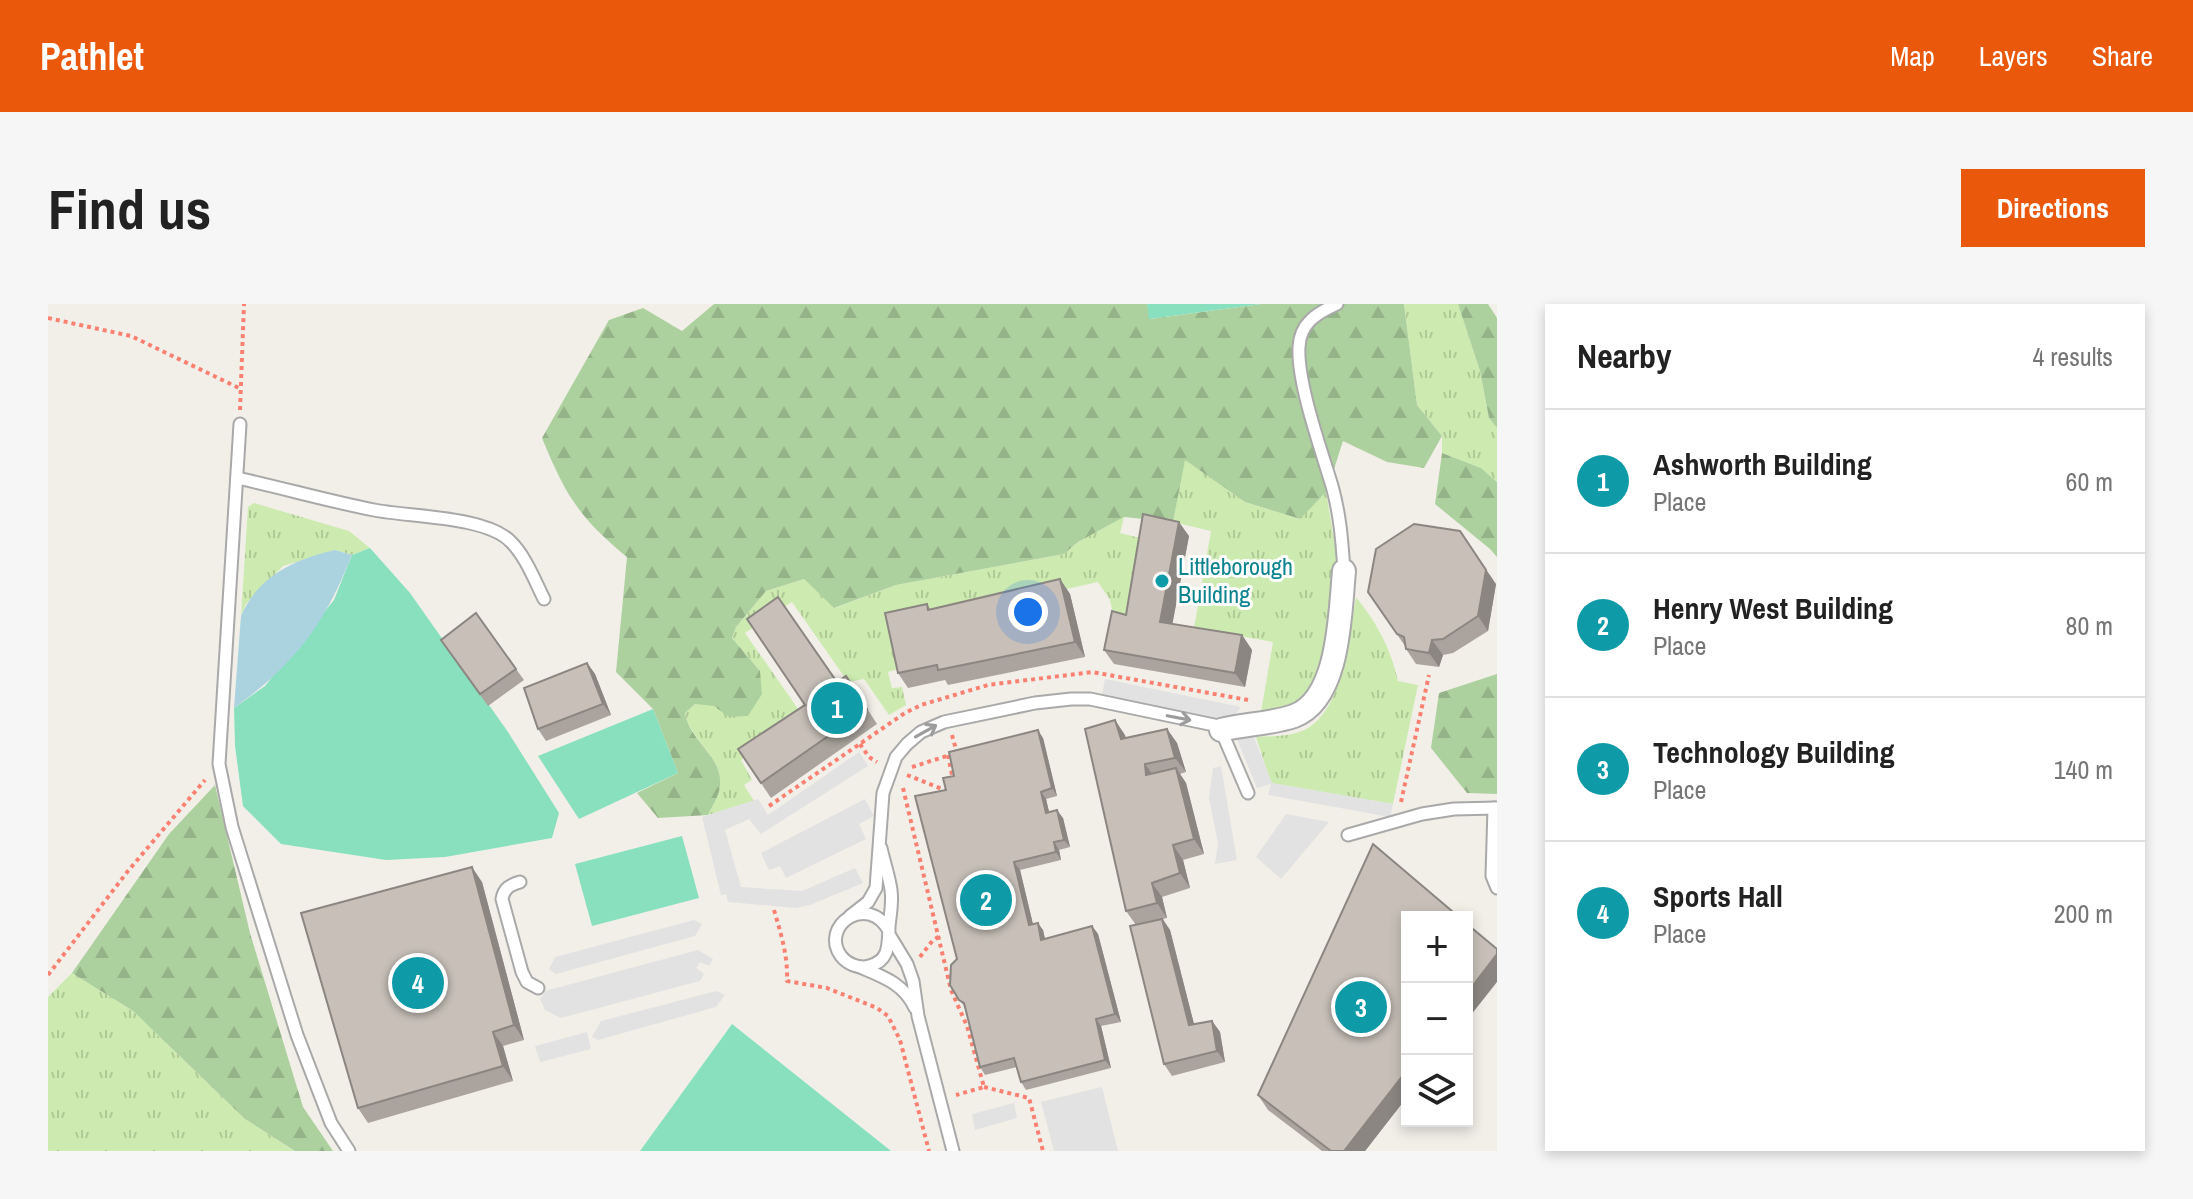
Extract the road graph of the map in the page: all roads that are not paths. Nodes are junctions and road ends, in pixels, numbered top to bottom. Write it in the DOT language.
graph roads {
  1 [pos="1337,304"];
  2 [pos="240,424"];
  3 [pos="237,478"];
  4 [pos="1344,571"];
  5 [pos="544,599"];
  6 [pos="1221,730"];
  7 [pos="1248,793"];
  8 [pos="1495,808"];
  9 [pos="879,833"];
  10 [pos="1348,835"];
  11 [pos="520,882"];
  12 [pos="1497,888"];
  13 [pos="850,916"];
  14 [pos="889,933"];
  15 [pos="860,967"];
  16 [pos="538,988"];
  17 [pos="918,1016"];
  18 [pos="349,1151"];
  19 [pos="953,1151"];
  1 -- 4 [label="lane"];
  2 -- 3 [label="lane"];
  3 -- 5 [label="lane"];
  3 -- 18 [label="lane"];
  4 -- 6 [label="street"];
  6 -- 7 [label="lane"];
  9 -- 6 [label="lane, one-way"];
  8 -- 10 [label="lane"];
  8 -- 12 [label="lane"];
  9 -- 13 [label="lane"];
  9 -- 14 [label="lane"];
  11 -- 16 [label="lane"];
  13 -- 14 [label="lane"];
  13 -- 15 [label="lane"];
  14 -- 15 [label="lane"];
  14 -- 17 [label="lane"];
  15 -- 17 [label="lane"];
  17 -- 19 [label="lane"];
}
